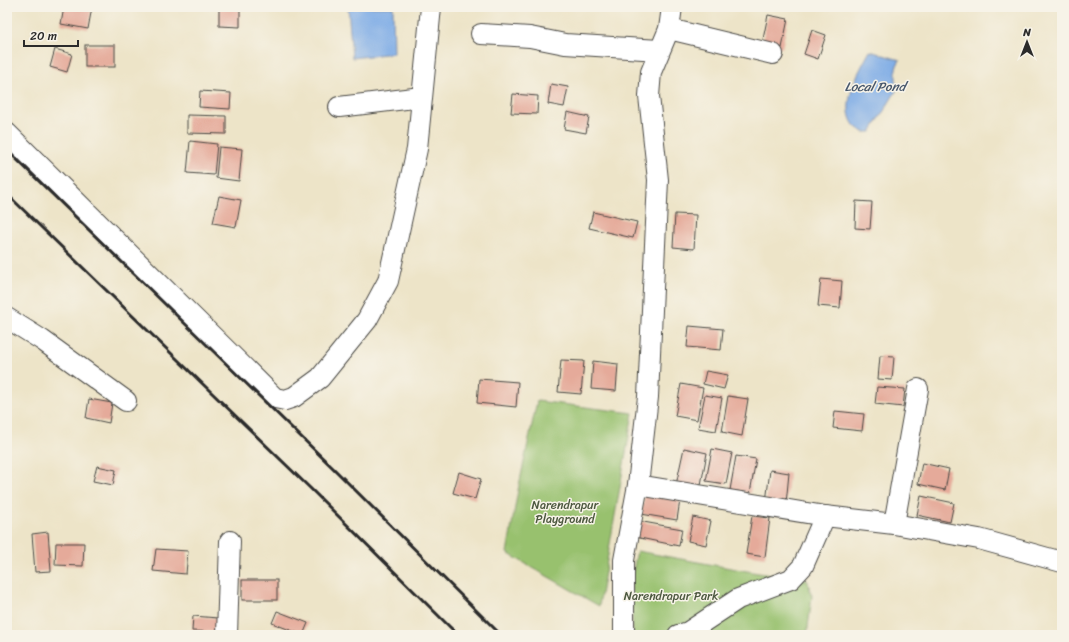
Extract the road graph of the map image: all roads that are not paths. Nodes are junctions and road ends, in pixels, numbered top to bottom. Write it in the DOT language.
graph roads {
  1 [pos="430,7"];
  2 [pos="672,7"];
  3 [pos="669,29"];
  4 [pos="481,34"];
  5 [pos="659,50"];
  6 [pos="773,54"];
  7 [pos="422,97"];
  8 [pos="340,108"];
  9 [pos="7,133"];
  10 [pos="7,318"];
  11 [pos="918,389"];
  12 [pos="126,400"];
  13 [pos="638,485"];
  14 [pos="825,516"];
  15 [pos="894,524"];
  16 [pos="230,541"];
  17 [pos="1062,562"];
  18 [pos="227,635"];
  19 [pos="624,635"];
  20 [pos="678,635"];
  1 -- 7 [label="street"];
  2 -- 3 [label="street"];
  3 -- 5 [label="street"];
  3 -- 6 [label="street"];
  4 -- 5 [label="street"];
  5 -- 13 [label="street"];
  7 -- 8 [label="street"];
  7 -- 9 [label="street"];
  10 -- 12 [label="street"];
  11 -- 15 [label="street"];
  13 -- 14 [label="street"];
  13 -- 19 [label="street"];
  14 -- 15 [label="street"];
  14 -- 20 [label="street"];
  15 -- 17 [label="street"];
  16 -- 18 [label="street"];
}
